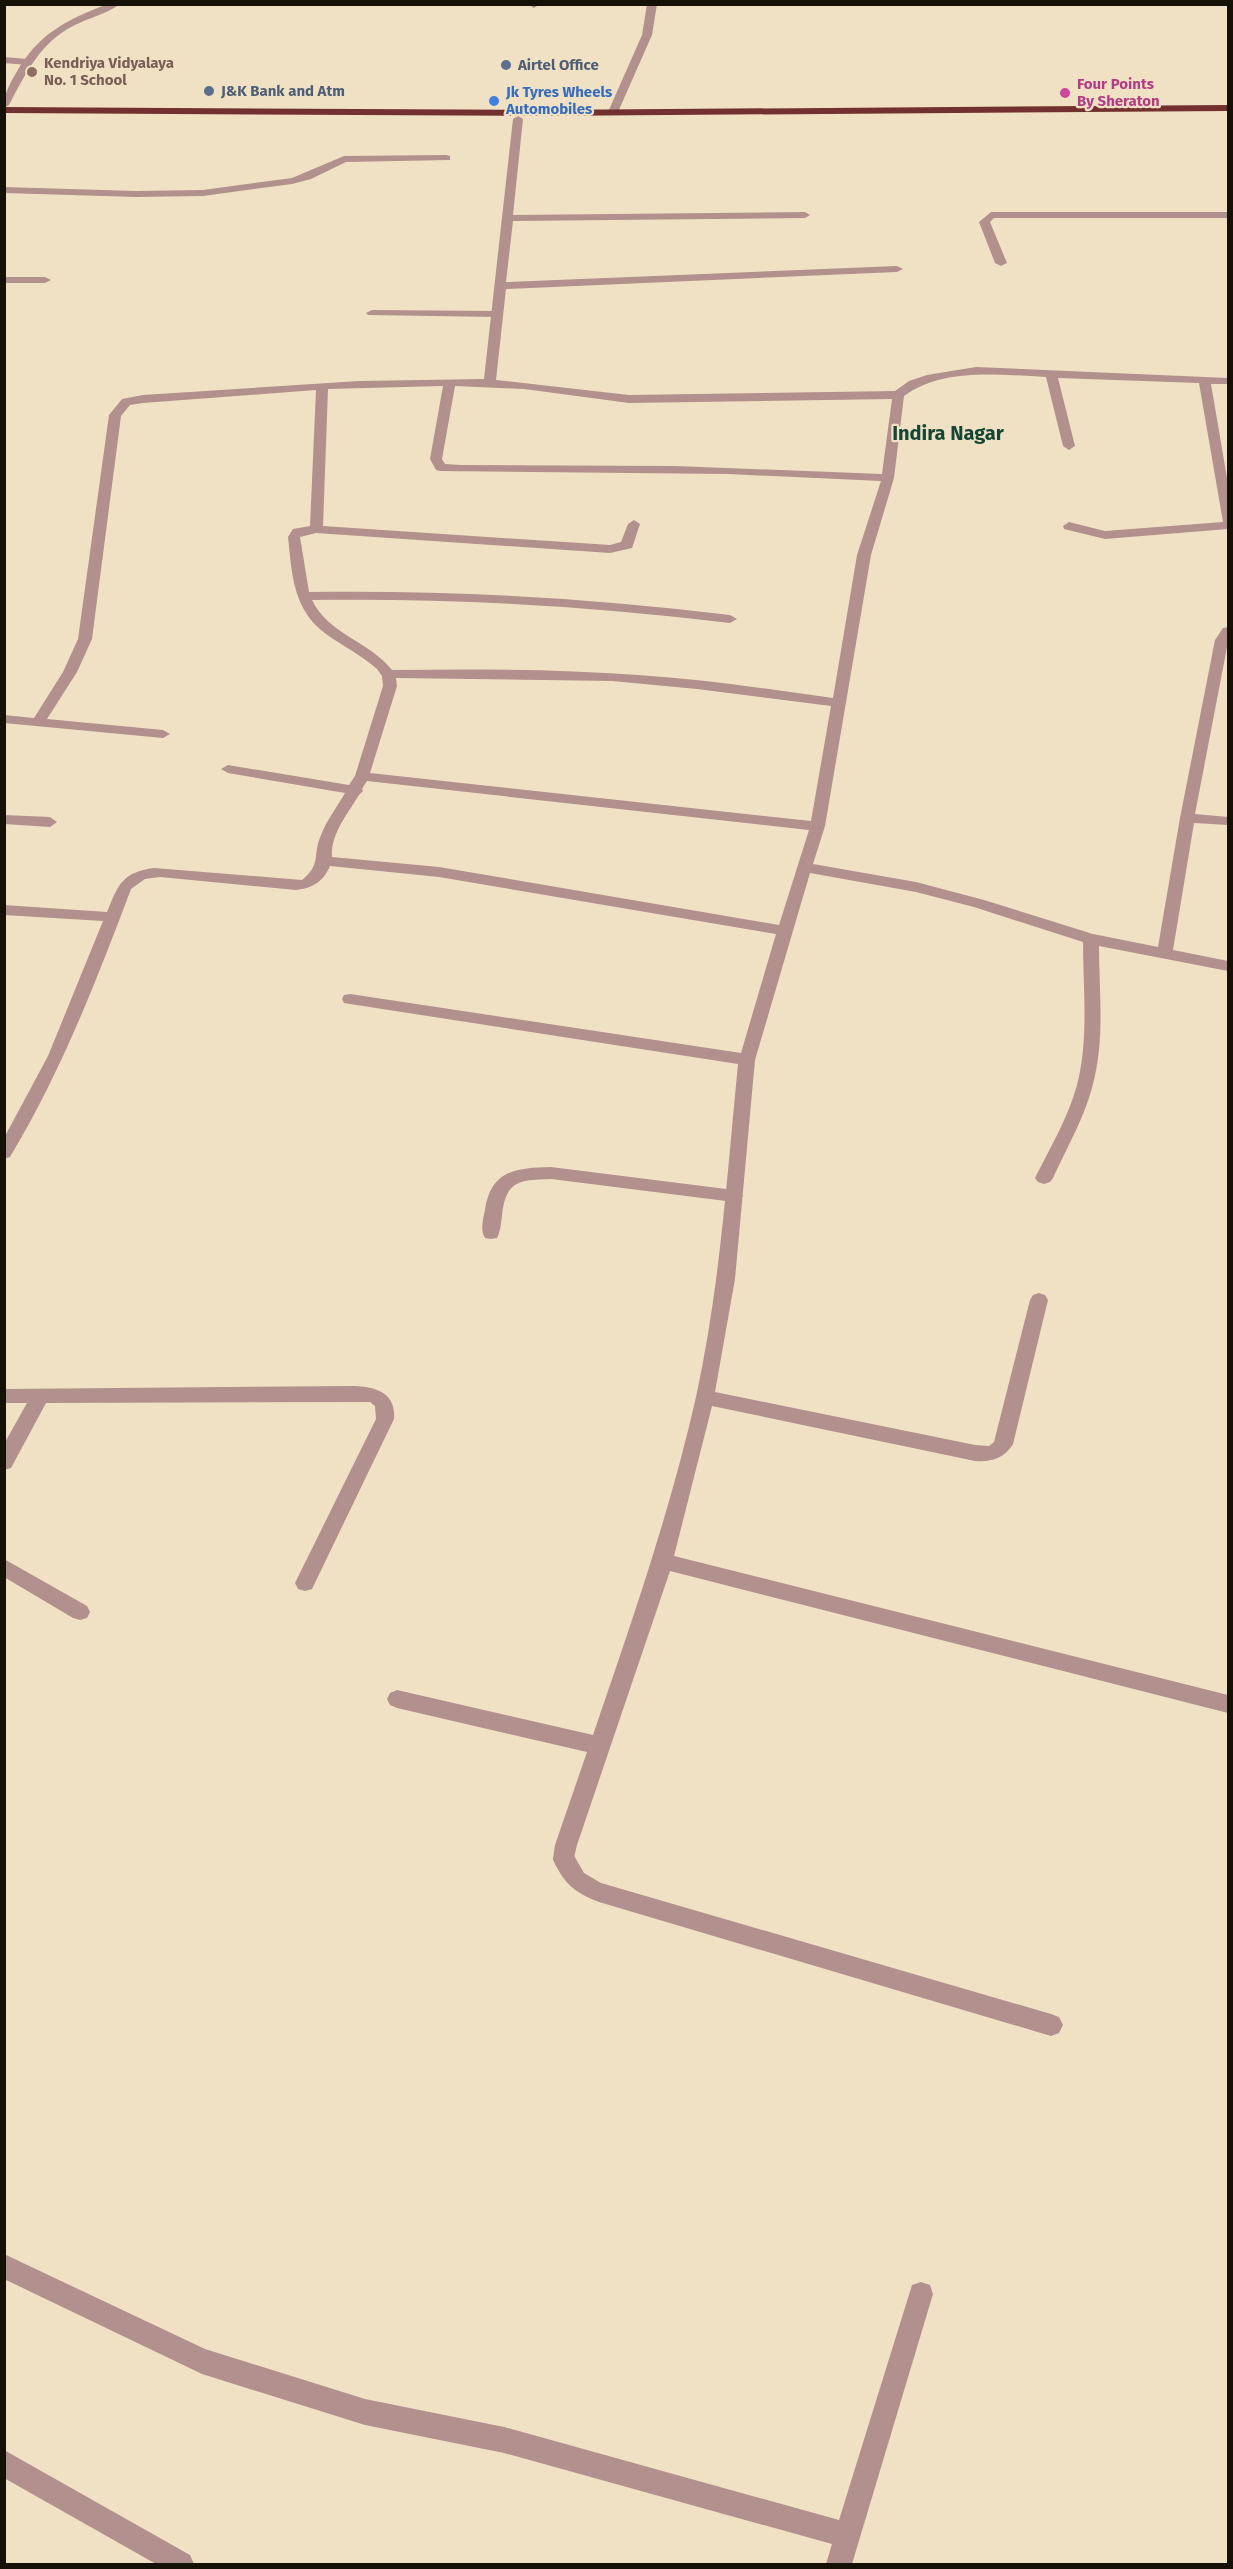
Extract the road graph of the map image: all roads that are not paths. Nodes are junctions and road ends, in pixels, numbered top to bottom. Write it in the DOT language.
graph roads {
  1 [pos="116,4"];
  2 [pos="652,4"];
  3 [pos="4,60"];
  4 [pos="27,62"];
  5 [pos="4,105"];
  6 [pos="1228,108"];
  7 [pos="4,110"];
  8 [pos="613,112"];
  9 [pos="1228,114"];
  10 [pos="4,119"];
  11 [pos="518,119"];
  12 [pos="446,158"];
  13 [pos="4,190"];
  14 [pos="805,215"];
  15 [pos="1228,215"];
  16 [pos="508,218"];
  17 [pos="1001,263"];
  18 [pos="897,269"];
  19 [pos="4,280"];
  20 [pos="45,280"];
  21 [pos="500,286"];
  22 [pos="372,313"];
  23 [pos="497,314"];
  24 [pos="1051,374"];
  25 [pos="1205,381"];
  26 [pos="1228,381"];
  27 [pos="450,382"];
  28 [pos="490,382"];
  29 [pos="322,387"];
  30 [pos="898,395"];
  31 [pos="1069,446"];
  32 [pos="888,478"];
  33 [pos="1228,519"];
  34 [pos="634,524"];
  35 [pos="1228,525"];
  36 [pos="1070,526"];
  37 [pos="316,529"];
  38 [pos="303,596"];
  39 [pos="730,618"];
  40 [pos="1228,631"];
  41 [pos="389,674"];
  42 [pos="839,703"];
  43 [pos="4,719"];
  44 [pos="37,723"];
  45 [pos="163,734"];
  46 [pos="228,769"];
  47 [pos="362,776"];
  48 [pos="356,790"];
  49 [pos="1187,818"];
  50 [pos="4,819"];
  51 [pos="1228,821"];
  52 [pos="50,822"];
  53 [pos="818,826"];
  54 [pos="325,861"];
  55 [pos="804,867"];
  56 [pos="4,910"];
  57 [pos="113,917"];
  58 [pos="786,931"];
  59 [pos="1091,939"];
  60 [pos="1166,952"];
  61 [pos="1228,966"];
  62 [pos="350,999"];
  63 [pos="747,1060"];
  64 [pos="5,1151"];
  65 [pos="1044,1178"];
  66 [pos="734,1196"];
  67 [pos="492,1233"];
  68 [pos="1039,1300"];
  69 [pos="4,1396"];
  70 [pos="40,1397"];
  71 [pos="705,1397"];
  72 [pos="4,1463"];
  73 [pos="663,1561"];
  74 [pos="4,1567"];
  75 [pos="305,1583"];
  76 [pos="80,1612"];
  77 [pos="397,1699"];
  78 [pos="1228,1704"];
  79 [pos="600,1746"];
  80 [pos="1051,2025"];
  81 [pos="4,2266"];
  82 [pos="921,2294"];
  83 [pos="4,2463"];
  84 [pos="848,2535"];
  85 [pos="181,2565"];
  86 [pos="839,2565"];
  1 -- 4 [label="street"];
  2 -- 8 [label="street"];
  3 -- 4 [label="street"];
  4 -- 5 [label="street"];
  6 -- 8 [label="highway"];
  7 -- 8 [label="highway"];
  9 -- 11 [label="highway"];
  10 -- 11 [label="highway"];
  11 -- 16 [label="street"];
  12 -- 13 [label="street"];
  14 -- 16 [label="street"];
  15 -- 17 [label="street"];
  16 -- 21 [label="street"];
  18 -- 21 [label="street"];
  19 -- 20 [label="street"];
  21 -- 23 [label="street"];
  22 -- 23 [label="street"];
  23 -- 28 [label="street"];
  24 -- 25 [label="street"];
  24 -- 30 [label="street"];
  24 -- 31 [label="street"];
  25 -- 26 [label="street"];
  25 -- 33 [label="street"];
  27 -- 28 [label="street"];
  27 -- 29 [label="street"];
  27 -- 32 [label="street"];
  28 -- 30 [label="street"];
  29 -- 37 [label="street"];
  29 -- 44 [label="street"];
  30 -- 32 [label="street"];
  32 -- 42 [label="street"];
  34 -- 37 [label="street"];
  35 -- 36 [label="street"];
  37 -- 38 [label="street"];
  38 -- 39 [label="street"];
  38 -- 41 [label="street"];
  40 -- 49 [label="street"];
  41 -- 42 [label="street"];
  41 -- 47 [label="street"];
  42 -- 53 [label="street"];
  43 -- 44 [label="street"];
  44 -- 45 [label="street"];
  46 -- 48 [label="street"];
  47 -- 48 [label="street"];
  47 -- 53 [label="street"];
  48 -- 54 [label="street"];
  49 -- 51 [label="street"];
  49 -- 60 [label="street"];
  50 -- 52 [label="street"];
  53 -- 55 [label="street"];
  54 -- 57 [label="street"];
  54 -- 58 [label="street"];
  55 -- 58 [label="street"];
  55 -- 59 [label="street"];
  56 -- 57 [label="street"];
  57 -- 64 [label="street"];
  58 -- 63 [label="street"];
  59 -- 60 [label="street"];
  59 -- 65 [label="street"];
  60 -- 61 [label="street"];
  62 -- 63 [label="street"];
  63 -- 66 [label="street"];
  66 -- 67 [label="street"];
  66 -- 71 [label="street"];
  68 -- 71 [label="street"];
  69 -- 70 [label="street"];
  70 -- 72 [label="street"];
  70 -- 75 [label="street"];
  71 -- 73 [label="street"];
  73 -- 78 [label="street"];
  73 -- 79 [label="street"];
  74 -- 76 [label="street"];
  77 -- 79 [label="street"];
  79 -- 80 [label="street"];
  81 -- 84 [label="street"];
  82 -- 84 [label="street"];
  83 -- 85 [label="street"];
  84 -- 86 [label="street"];
}
